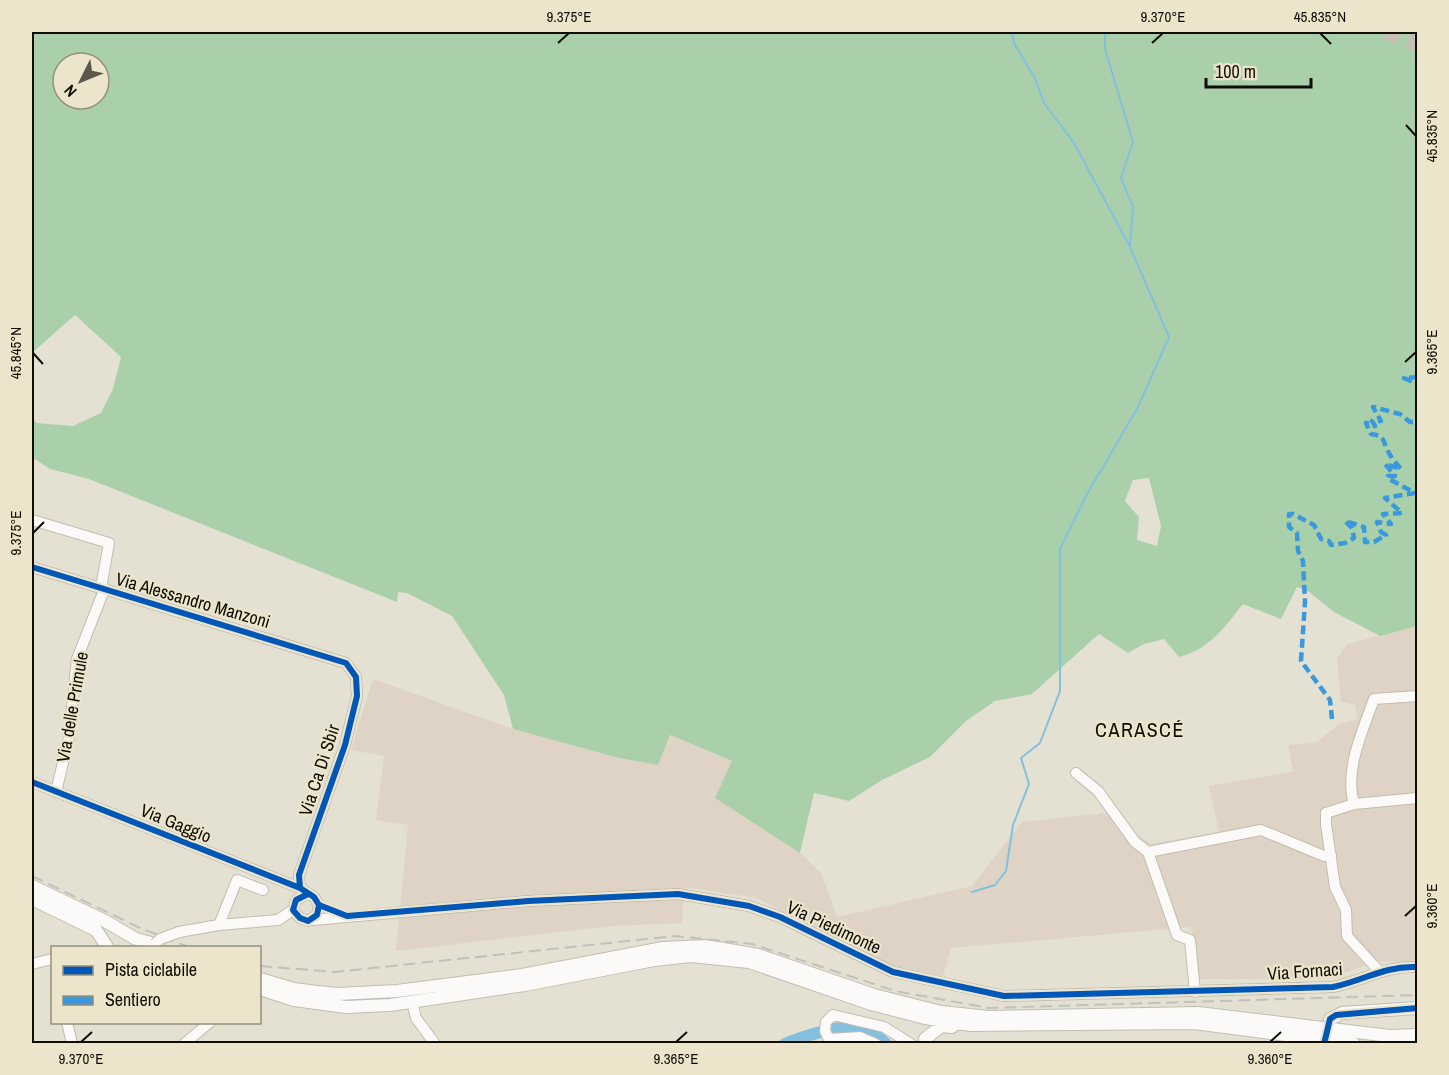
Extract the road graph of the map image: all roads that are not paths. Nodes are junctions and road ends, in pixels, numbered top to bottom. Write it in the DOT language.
graph roads {
  1 [pos="32,520"];
  2 [pos="32,567"];
  3 [pos="104,590"];
  4 [pos="346,663"];
  5 [pos="1418,696"];
  6 [pos="1076,773"];
  7 [pos="32,782"];
  8 [pos="56,792"];
  9 [pos="1418,798"];
  10 [pos="1354,804"];
  11 [pos="1148,852"];
  12 [pos="1331,855"];
  13 [pos="288,883"];
  14 [pos="32,886"];
  15 [pos="263,890"];
  16 [pos="304,891"];
  17 [pos="32,899"];
  18 [pos="295,905"];
  19 [pos="319,905"];
  20 [pos="347,916"];
  21 [pos="313,920"];
  22 [pos="219,925"];
  23 [pos="113,927"];
  24 [pos="103,944"];
  25 [pos="157,946"];
  26 [pos="51,958"];
  27 [pos="32,964"];
  28 [pos="1417,967"];
  29 [pos="1379,971"];
  30 [pos="261,979"];
  31 [pos="261,989"];
  32 [pos="410,989"];
  33 [pos="1195,992"];
  34 [pos="412,1002"];
  35 [pos="399,1004"];
  36 [pos="1418,1008"];
  37 [pos="897,1011"];
  38 [pos="416,1018"];
  39 [pos="1330,1019"];
  40 [pos="67,1024"];
  41 [pos="209,1024"];
  42 [pos="971,1025"];
  43 [pos="1418,1026"];
  44 [pos="1377,1033"];
  45 [pos="1418,1035"];
  46 [pos="923,1041"];
  47 [pos="72,1044"];
  48 [pos="184,1044"];
  49 [pos="435,1044"];
  50 [pos="876,1044"];
  51 [pos="910,1044"];
  52 [pos="1354,1044"];
  1 -- 3 [label="street, Via delle Primule"];
  2 -- 3 [label="street, Via Alessandro Manzoni"];
  3 -- 4 [label="street, Via Alessandro Manzoni"];
  3 -- 8 [label="street, Via delle Primule"];
  4 -- 16 [label="street, Via Ca Di Sbir"];
  5 -- 10 [label="street"];
  6 -- 11 [label="street"];
  7 -- 8 [label="street, Via Gaggio"];
  8 -- 13 [label="street, Via Gaggio"];
  9 -- 10 [label="street"];
  10 -- 12 [label="street, Via Fornaci"];
  11 -- 12 [label="street"];
  11 -- 33 [label="street"];
  12 -- 29 [label="street, Via Fornaci"];
  13 -- 16 [label="street, Via Gaggio"];
  13 -- 18 [label="street"];
  14 -- 23 [label="main road"];
  15 -- 22 [label="street"];
  16 -- 18 [label="street"];
  16 -- 19 [label="street"];
  17 -- 24 [label="main road"];
  18 -- 21 [label="street"];
  18 -- 22 [label="street"];
  19 -- 20 [label="street, Via Piedimonte"];
  19 -- 21 [label="street"];
  20 -- 21 [label="street, Via Piedimonte"];
  20 -- 33 [label="street, Via Piedimonte"];
  22 -- 25 [label="street, bridge"];
  23 -- 24 [label="main road"];
  23 -- 25 [label="main road"];
  26 -- 27 [label="street"];
  28 -- 29 [label="street, Via Fornaci"];
  29 -- 33 [label="street, Via Fornaci"];
  30 -- 32 [label="main road"];
  31 -- 35 [label="main road"];
  32 -- 34 [label="main road"];
  32 -- 44 [label="main road"];
  34 -- 35 [label="main road"];
  34 -- 37 [label="main road"];
  34 -- 38 [label="street"];
  35 -- 38 [label="street"];
  36 -- 39 [label="main road"];
  37 -- 42 [label="main road"];
  37 -- 46 [label="main road"];
  38 -- 49 [label="street"];
  40 -- 47 [label="street"];
  41 -- 48 [label="street"];
  42 -- 46 [label="main road"];
  42 -- 52 [label="main road"];
  43 -- 44 [label="main road"];
  44 -- 45 [label="main road"];
  50 -- 51 [label="street"];
}
